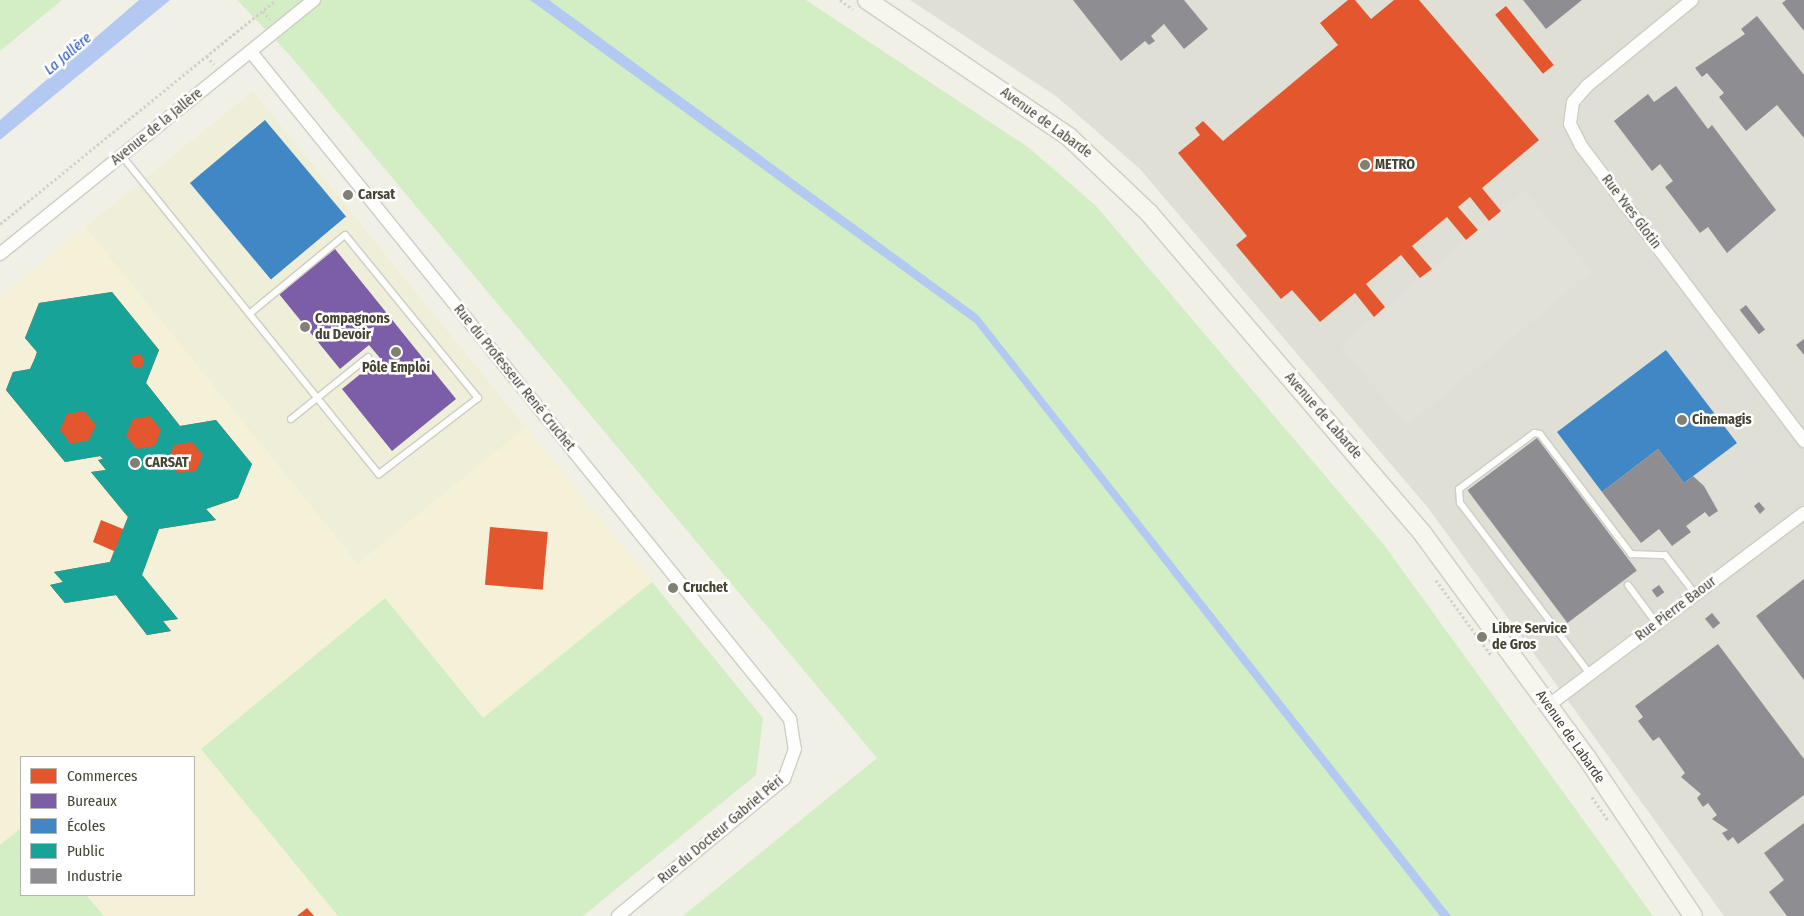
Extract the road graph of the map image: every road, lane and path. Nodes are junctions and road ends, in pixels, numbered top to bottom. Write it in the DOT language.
graph roads {
  1 [pos="276,0"];
  2 [pos="314,0"];
  3 [pos="840,0"];
  4 [pos="1692,0"];
  5 [pos="861,5"];
  6 [pos="251,52"];
  7 [pos="122,156"];
  8 [pos="0,224"];
  9 [pos="0,254"];
  10 [pos="249,314"];
  11 [pos="368,357"];
  12 [pos="318,398"];
  13 [pos="291,418"];
  14 [pos="1804,441"];
  15 [pos="1804,513"];
  16 [pos="1430,572"];
  17 [pos="1628,585"];
  18 [pos="1696,595"];
  19 [pos="1657,624"];
  20 [pos="1499,664"];
  21 [pos="1590,674"];
  22 [pos="778,703"];
  23 [pos="1549,705"];
  24 [pos="1587,789"];
  25 [pos="1612,826"];
  26 [pos="618,916"];
  27 [pos="1693,916"];
  1 -- 8 [label="path"];
  2 -- 6 [label="street, Avenue de la Jallère"];
  3 -- 5 [label="path"];
  4 -- 14 [label="street, Rue Yves Glotin"];
  5 -- 23 [label="main road, Avenue de Labarde"];
  6 -- 7 [label="street, Avenue de la Jallère"];
  6 -- 22 [label="street, Rue du Professeur René Cruchet"];
  7 -- 9 [label="street, Avenue de la Jallère"];
  7 -- 10 [label="lane"];
  10 -- 12 [label="lane"];
  10 -- 12 [label="lane"];
  11 -- 12 [label="lane"];
  12 -- 13 [label="lane"];
  15 -- 18 [label="street, Rue Pierre Baour"];
  16 -- 20 [label="path"];
  17 -- 19 [label="lane"];
  18 -- 19 [label="street, Rue Pierre Baour"];
  18 -- 21 [label="lane"];
  19 -- 21 [label="street, Rue Pierre Baour"];
  21 -- 23 [label="street, Rue Pierre Baour"];
  22 -- 26 [label="street, Rue du Docteur Gabriel Péri"];
  23 -- 27 [label="main road, Avenue de Labarde"];
  24 -- 25 [label="path"];
}
